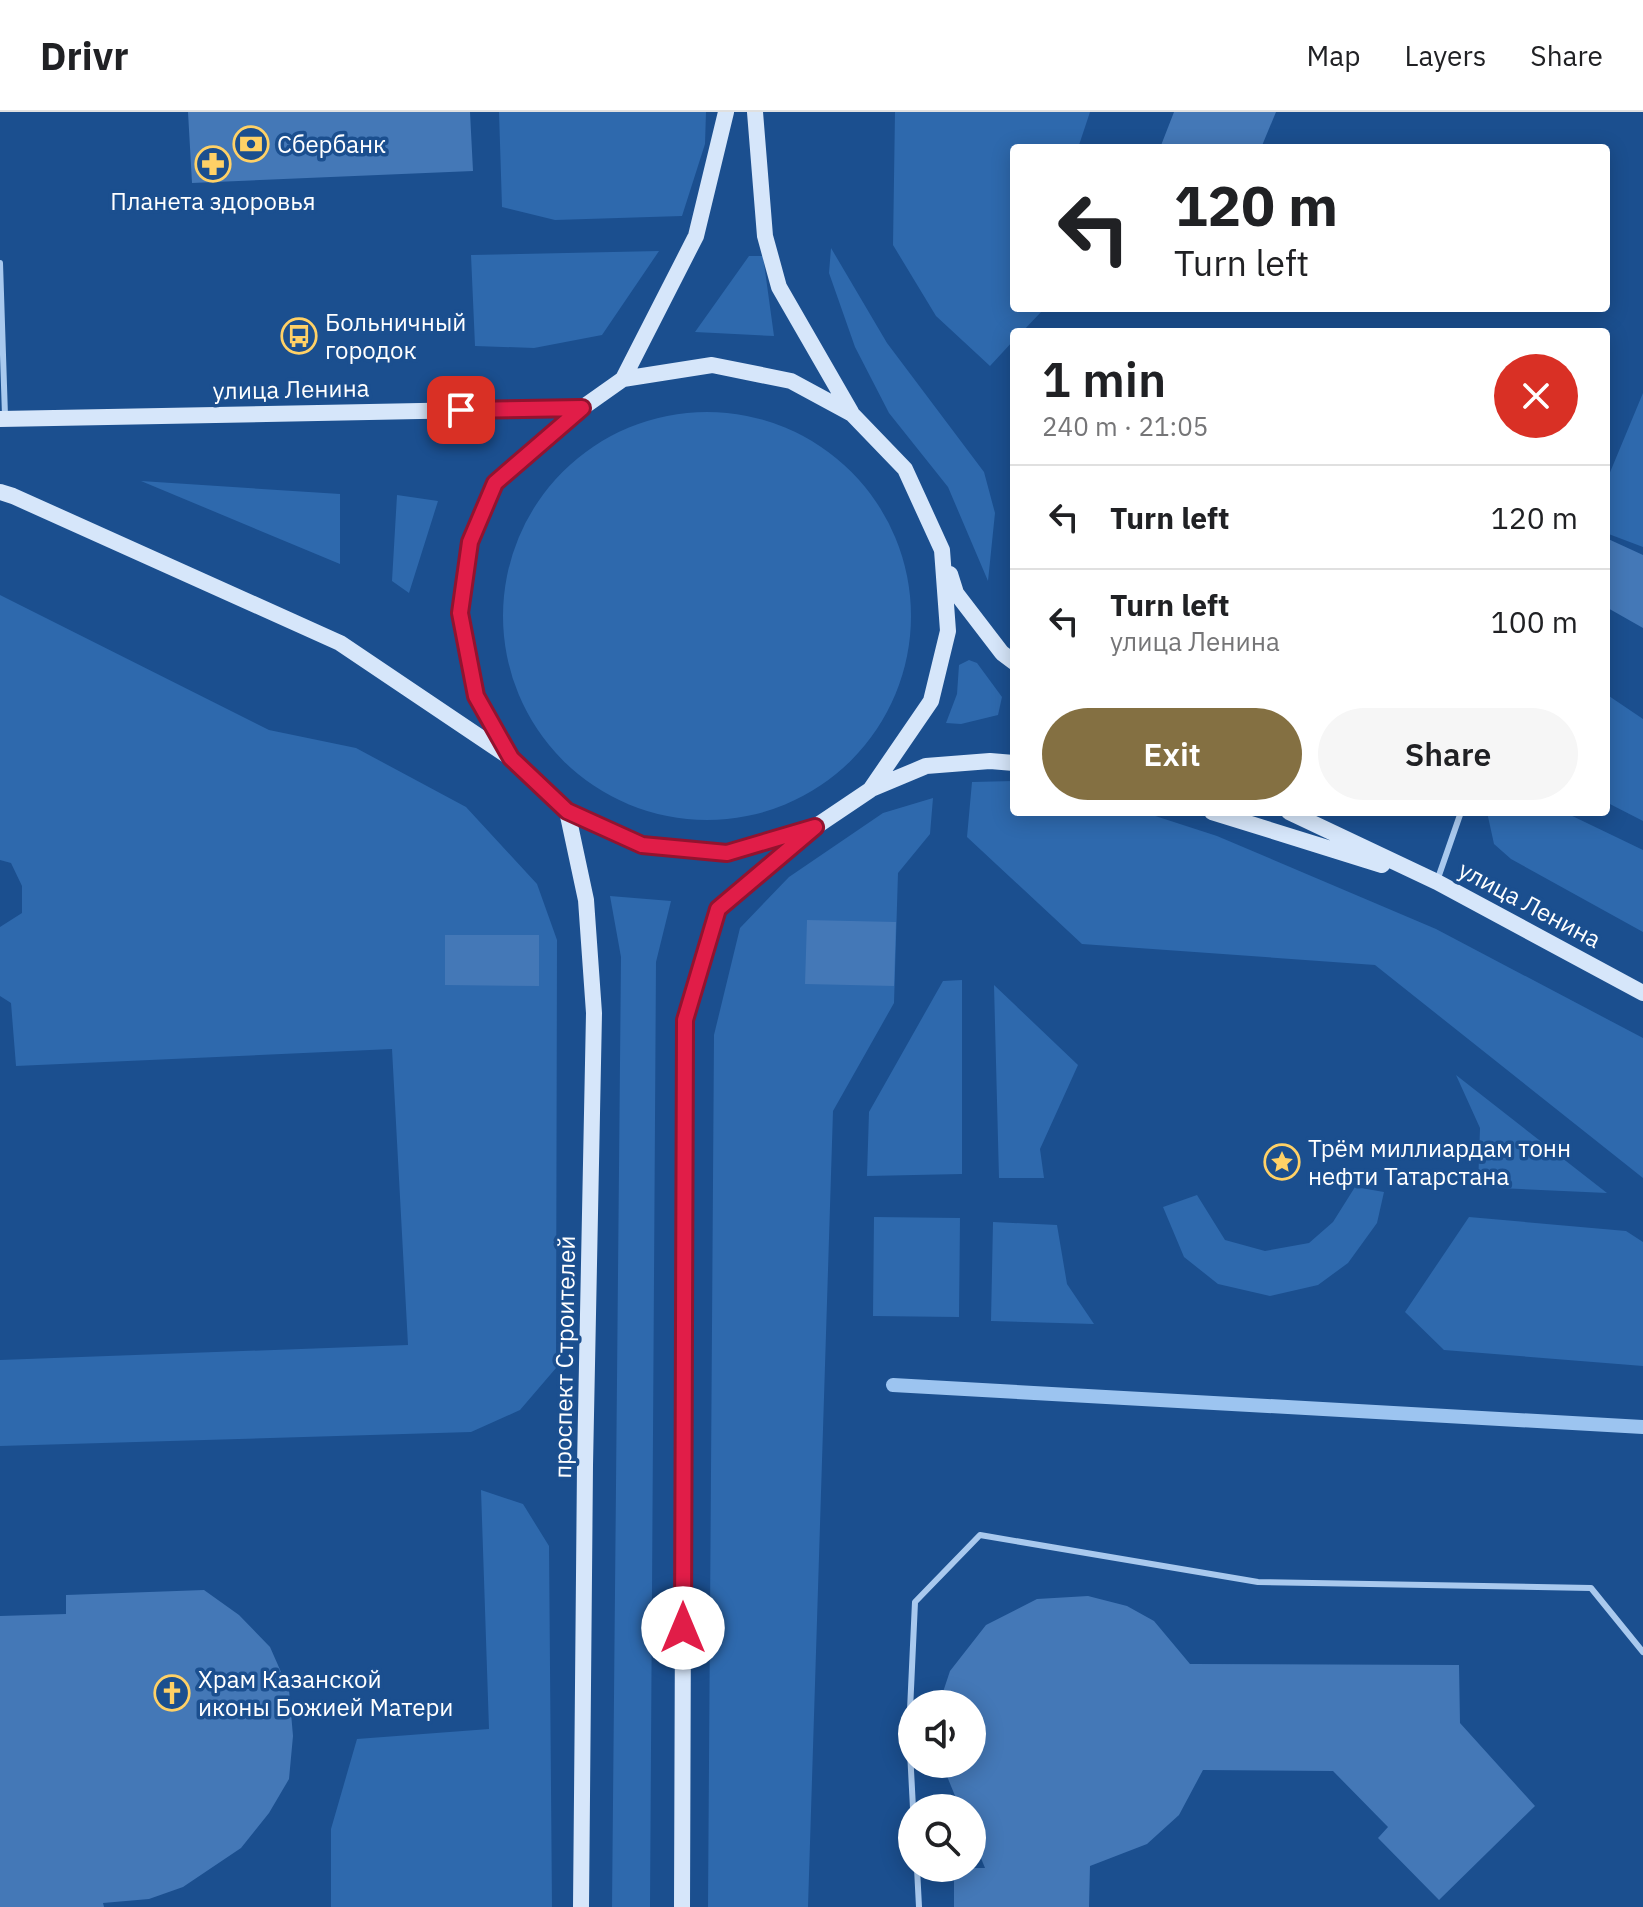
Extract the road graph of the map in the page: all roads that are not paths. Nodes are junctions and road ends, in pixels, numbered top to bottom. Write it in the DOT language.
graph roads {
  1 [pos="726,112"];
  2 [pos="755,112"];
  3 [pos="0,263"];
  4 [pos="623,379"];
  5 [pos="582,408"];
  6 [pos="852,414"];
  7 [pos="3,419"];
  8 [pos="0,492"];
  9 [pos="942,550"];
  10 [pos="1010,659"];
  11 [pos="511,758"];
  12 [pos="1010,763"];
  13 [pos="870,790"];
  14 [pos="567,811"];
  15 [pos="1225,816"];
  16 [pos="1297,816"];
  17 [pos="1460,816"];
  18 [pos="815,827"];
  19 [pos="1437,882"];
  20 [pos="1643,993"];
  21 [pos="1643,1652"];
  22 [pos="912,1794"];
  23 [pos="918,1882"];
  24 [pos="581,1907"];
  25 [pos="682,1907"];
  26 [pos="919,1907"];
  1 -- 4 [label="main road"];
  2 -- 6 [label="main road"];
  3 -- 7 [label="lane"];
  4 -- 5 [label="main road"];
  4 -- 6 [label="main road"];
  5 -- 7 [label="main road, улица Ленина"];
  5 -- 11 [label="main road"];
  6 -- 9 [label="main road"];
  8 -- 11 [label="main road"];
  9 -- 10 [label="main road"];
  9 -- 13 [label="main road"];
  11 -- 14 [label="main road"];
  12 -- 13 [label="main road"];
  13 -- 18 [label="main road"];
  14 -- 18 [label="main road"];
  14 -- 24 [label="main road, проспект Строителей"];
  15 -- 19 [label="main road"];
  16 -- 19 [label="main road"];
  17 -- 19 [label="lane"];
  18 -- 25 [label="main road"];
  19 -- 20 [label="main road, улица Ленина"];
  21 -- 22 [label="lane"];
  23 -- 26 [label="lane"];
}
